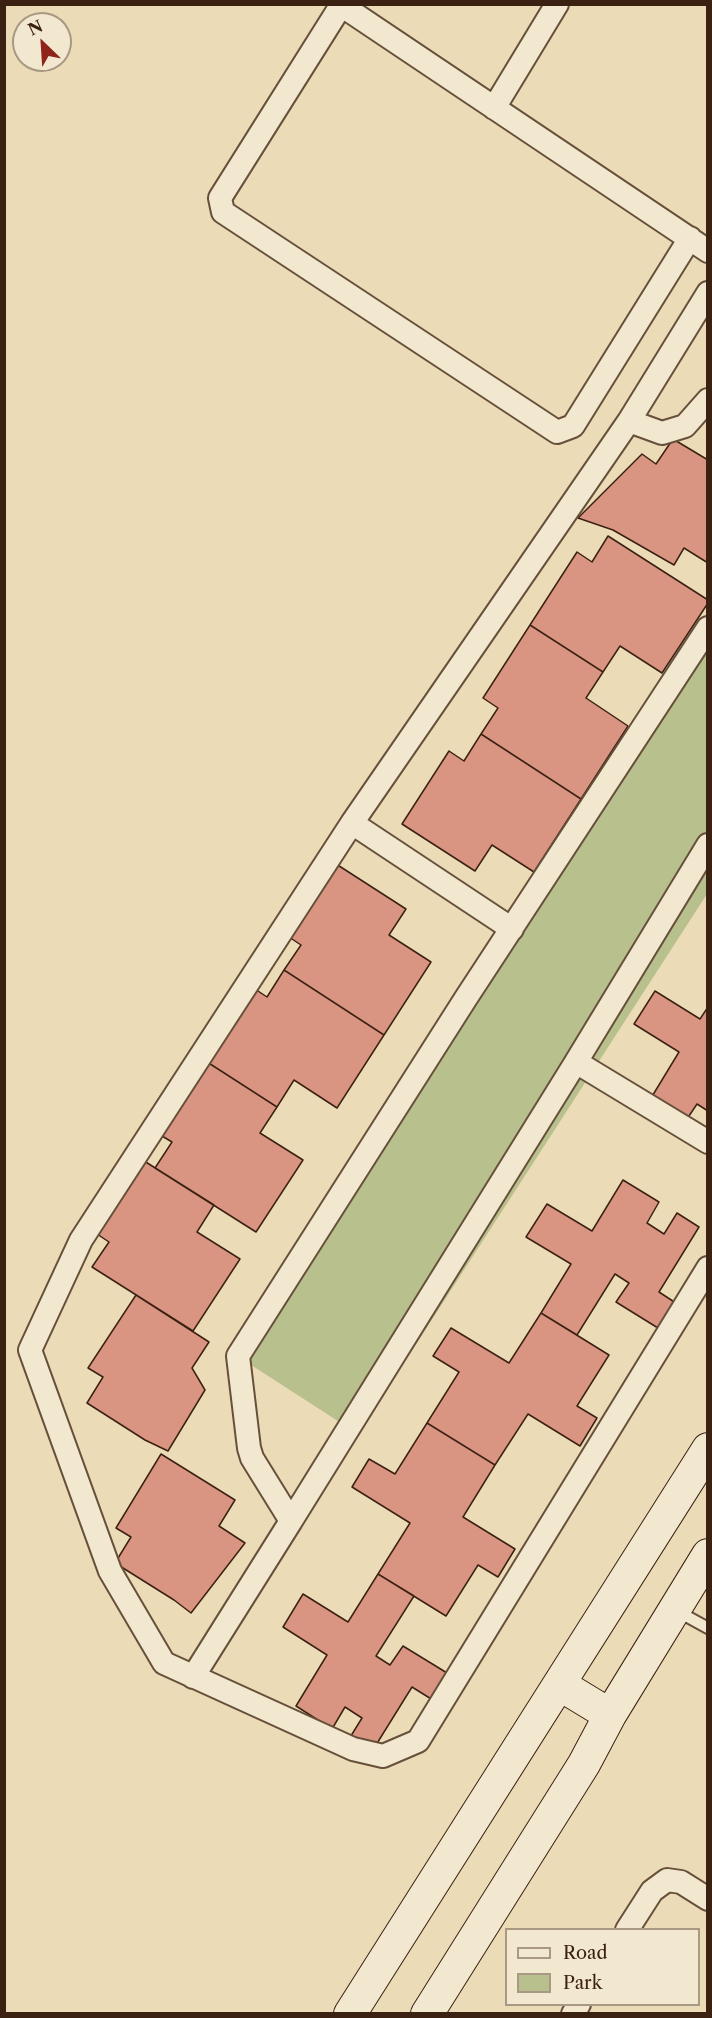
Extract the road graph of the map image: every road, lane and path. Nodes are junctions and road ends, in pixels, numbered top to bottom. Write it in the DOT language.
graph roads {
  1 [pos="557,4"];
  2 [pos="341,5"];
  3 [pos="494,108"];
  4 [pos="699,245"];
  5 [pos="708,292"];
  6 [pos="708,400"];
  7 [pos="629,421"];
  8 [pos="708,628"];
  9 [pos="352,823"];
  10 [pos="708,845"];
  11 [pos="512,929"];
  12 [pos="576,1062"];
  13 [pos="708,1142"];
  14 [pos="708,1268"];
  15 [pos="708,1449"];
  16 [pos="291,1521"];
  17 [pos="708,1555"];
  18 [pos="674,1609"];
  19 [pos="708,1628"];
  20 [pos="193,1677"];
  21 [pos="559,1684"];
  22 [pos="610,1715"];
  23 [pos="708,1899"];
  24 [pos="628,1928"];
  25 [pos="350,2013"];
  26 [pos="427,2013"];
  1 -- 3 [label="street"];
  2 -- 3 [label="street"];
  2 -- 4 [label="street"];
  3 -- 4 [label="street"];
  5 -- 7 [label="street"];
  6 -- 7 [label="street"];
  7 -- 9 [label="street"];
  8 -- 11 [label="street"];
  9 -- 11 [label="street"];
  9 -- 20 [label="street"];
  10 -- 12 [label="street"];
  11 -- 16 [label="street"];
  12 -- 13 [label="street"];
  12 -- 16 [label="street"];
  14 -- 20 [label="street"];
  15 -- 21 [label="street"];
  16 -- 20 [label="street"];
  17 -- 18 [label="street"];
  18 -- 19 [label="lane"];
  18 -- 22 [label="street"];
  21 -- 22 [label="street"];
  21 -- 25 [label="street"];
  22 -- 26 [label="street"];
  23 -- 24 [label="street"];
}
